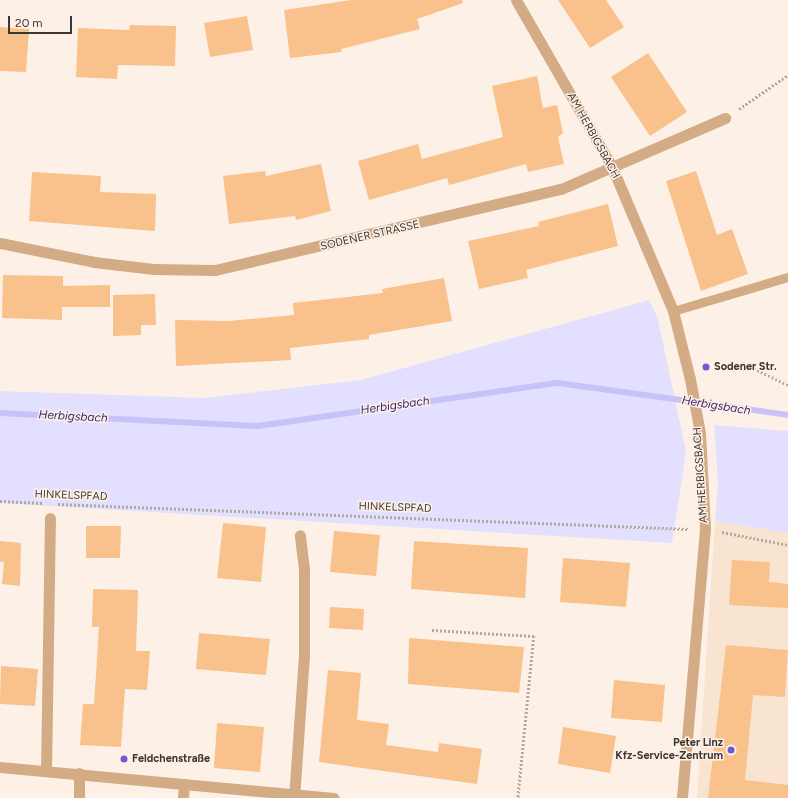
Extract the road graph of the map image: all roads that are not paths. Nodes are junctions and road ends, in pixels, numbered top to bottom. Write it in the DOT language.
graph roads {
  1 [pos="516,0"];
  2 [pos="725,118"];
  3 [pos="612,167"];
  4 [pos="0,243"];
  5 [pos="788,277"];
  6 [pos="674,311"];
  7 [pos="50,518"];
  8 [pos="300,535"];
  9 [pos="0,767"];
  10 [pos="46,771"];
  11 [pos="79,773"];
  12 [pos="184,784"];
  13 [pos="294,796"];
  14 [pos="78,798"];
  15 [pos="183,798"];
  16 [pos="334,798"];
  17 [pos="682,798"];
  1 -- 3 [label="street, AM HERBIGSBACH"];
  2 -- 3 [label="street, SODENER STRASSE"];
  3 -- 4 [label="street, SODENER STRASSE"];
  3 -- 6 [label="street, AM HERBIGSBACH"];
  5 -- 6 [label="lane"];
  6 -- 17 [label="street, AM HERBIGSBACH"];
  7 -- 10 [label="street"];
  8 -- 13 [label="street"];
  9 -- 10 [label="street"];
  10 -- 11 [label="street"];
  11 -- 12 [label="street"];
  11 -- 14 [label="street"];
  12 -- 13 [label="street"];
  12 -- 15 [label="street"];
  13 -- 16 [label="street"];
}
